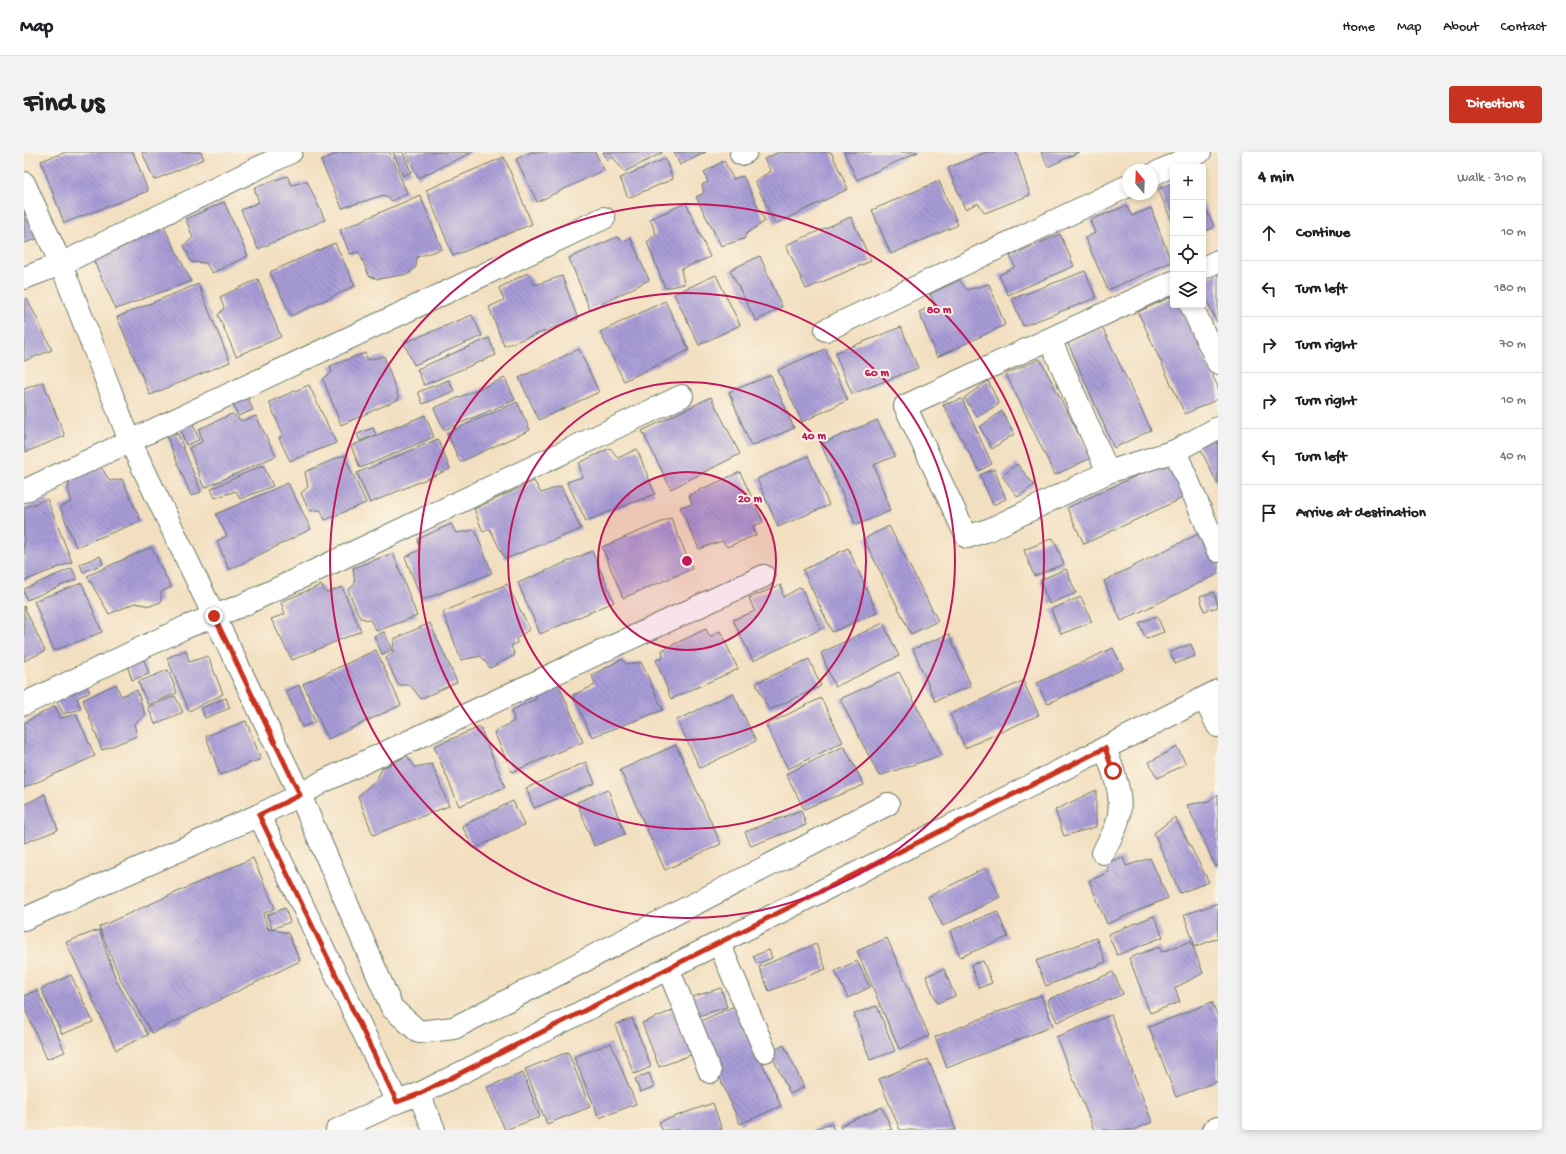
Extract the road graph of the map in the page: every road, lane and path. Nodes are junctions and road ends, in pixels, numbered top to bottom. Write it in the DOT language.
graph roads {
  1 [pos="291,152"];
  2 [pos="1200,152"];
  3 [pos="1158,172"];
  4 [pos="24,184"];
  5 [pos="1122,189"];
  6 [pos="604,218"];
  7 [pos="1218,261"];
  8 [pos="61,264"];
  9 [pos="1206,267"];
  10 [pos="24,278"];
  11 [pos="1170,283"];
  12 [pos="1192,308"];
  13 [pos="826,330"];
  14 [pos="1050,339"];
  15 [pos="1218,363"];
  16 [pos="682,396"];
  17 [pos="1218,428"];
  18 [pos="130,441"];
  19 [pos="1175,451"];
  20 [pos="1108,472"];
  21 [pos="24,491"];
  22 [pos="1218,552"];
  23 [pos="764,576"];
  24 [pos="214,616"];
  25 [pos="1211,695"];
  26 [pos="24,704"];
  27 [pos="1218,726"];
  28 [pos="1105,748"];
  29 [pos="300,795"];
  30 [pos="888,804"];
  31 [pos="259,815"];
  32 [pos="1103,853"];
  33 [pos="24,920"];
  34 [pos="719,943"];
  35 [pos="668,968"];
  36 [pos="765,1051"];
  37 [pos="710,1072"];
  38 [pos="419,1094"];
  39 [pos="397,1102"];
  40 [pos="1218,1128"];
  41 [pos="337,1130"];
  42 [pos="434,1130"];
  43 [pos="1212,1130"];
  1 -- 8 [label="street"];
  2 -- 3 [label="street"];
  4 -- 8 [label="street"];
  5 -- 13 [label="street"];
  6 -- 18 [label="street"];
  7 -- 9 [label="street"];
  8 -- 10 [label="street"];
  8 -- 18 [label="street"];
  11 -- 14 [label="street"];
  12 -- 15 [label="street"];
  14 -- 20 [label="street"];
  14 -- 20 [label="street"];
  16 -- 24 [label="street"];
  17 -- 19 [label="street"];
  18 -- 21 [label="street"];
  18 -- 24 [label="street"];
  19 -- 20 [label="street"];
  19 -- 22 [label="street"];
  23 -- 29 [label="street"];
  24 -- 26 [label="street"];
  24 -- 29 [label="street"];
  25 -- 27 [label="street"];
  25 -- 28 [label="street"];
  28 -- 32 [label="street"];
  28 -- 34 [label="street"];
  29 -- 30 [label="street"];
  29 -- 31 [label="street"];
  31 -- 33 [label="street"];
  31 -- 39 [label="street"];
  34 -- 35 [label="street"];
  34 -- 36 [label="street"];
  35 -- 37 [label="street"];
  35 -- 38 [label="street"];
  38 -- 39 [label="street"];
  38 -- 42 [label="street"];
  39 -- 41 [label="street"];
  40 -- 43 [label="street"];
}
